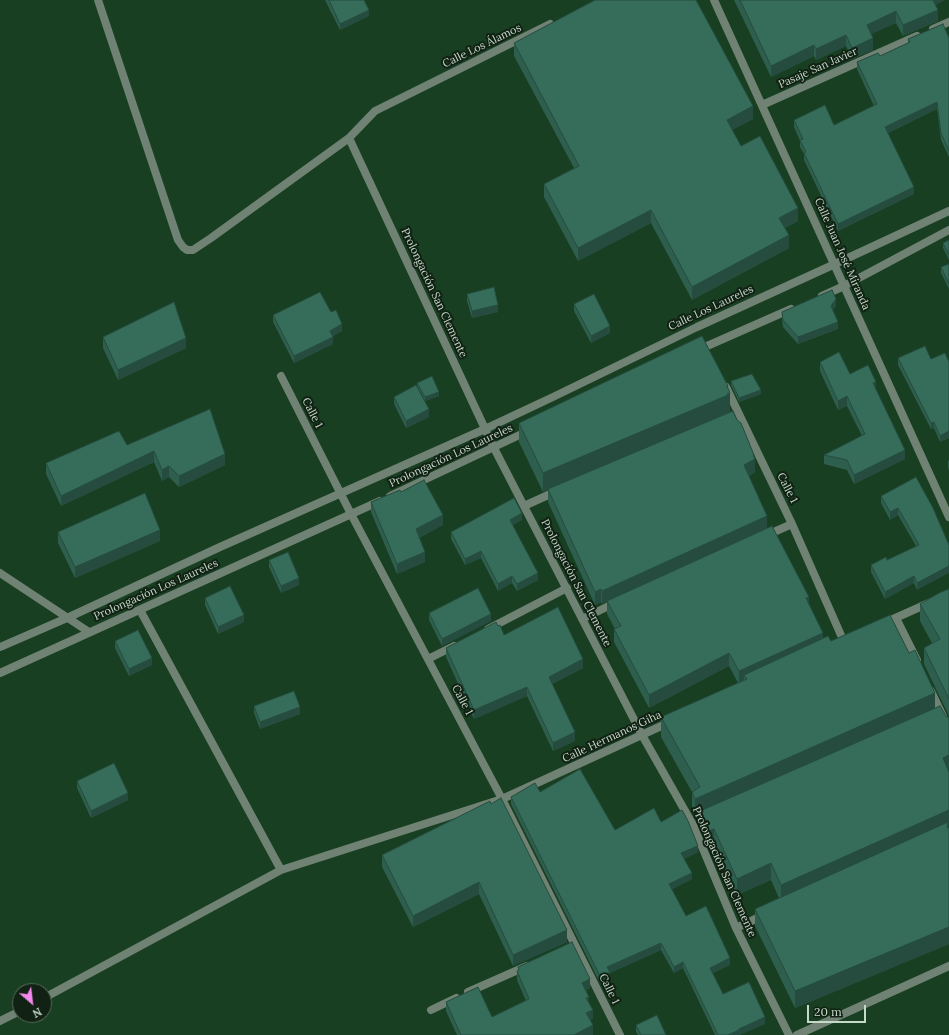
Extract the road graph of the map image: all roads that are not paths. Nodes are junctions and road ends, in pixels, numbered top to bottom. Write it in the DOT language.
graph roads {
  1 [pos="98,0"];
  2 [pos="714,0"];
  3 [pos="557,21"];
  4 [pos="949,22"];
  5 [pos="762,105"];
  6 [pos="349,138"];
  7 [pos="949,211"];
  8 [pos="949,230"];
  9 [pos="835,264"];
  10 [pos="844,286"];
  11 [pos="815,299"];
  12 [pos="801,305"];
  13 [pos="692,353"];
  14 [pos="282,376"];
  15 [pos="723,381"];
  16 [pos="536,428"];
  17 [pos="485,429"];
  18 [pos="494,448"];
  19 [pos="565,488"];
  20 [pos="341,494"];
  21 [pos="524,506"];
  22 [pos="351,514"];
  23 [pos="949,517"];
  24 [pos="792,524"];
  25 [pos="763,537"];
  26 [pos="0,573"];
  27 [pos="567,588"];
  28 [pos="949,594"];
  29 [pos="625,599"];
  30 [pos="140,610"];
  31 [pos="67,618"];
  32 [pos="582,618"];
  33 [pos="896,618"];
  34 [pos="876,627"];
  35 [pos="484,631"];
  36 [pos="89,632"];
  37 [pos="463,642"];
  38 [pos="843,642"];
  39 [pos="0,647"];
  40 [pos="428,659"];
  41 [pos="920,666"];
  42 [pos="0,673"];
  43 [pos="926,680"];
  44 [pos="678,718"];
  45 [pos="949,729"];
  46 [pos="642,735"];
  47 [pos="502,799"];
  48 [pos="282,870"];
  49 [pos="771,912"];
  50 [pos="736,928"];
  51 [pos="532,964"];
  52 [pos="949,966"];
  53 [pos="52,994"];
  54 [pos="430,1010"];
  55 [pos="12,1015"];
  56 [pos="0,1021"];
  57 [pos="620,1035"];
  58 [pos="789,1035"];
  59 [pos="797,1035"];
  1 -- 6 [label="street, Calle Los Álamos"];
  2 -- 5 [label="street, Calle Juan José Miranda"];
  3 -- 6 [label="street, Calle Los Álamos"];
  4 -- 5 [label="street, Pasaje San Javier"];
  5 -- 9 [label="street, Calle Juan José Miranda"];
  6 -- 17 [label="street, Prolongación San Clemente"];
  7 -- 9 [label="street, Calle Los Laureles"];
  8 -- 10 [label="street"];
  9 -- 10 [label="street, Calle Juan José Miranda"];
  9 -- 17 [label="street, Calle Los Laureles"];
  10 -- 11 [label="street"];
  10 -- 23 [label="street, Calle Juan José Miranda"];
  12 -- 13 [label="street"];
  14 -- 20 [label="street, Calle 1"];
  15 -- 24 [label="street, Calle 1"];
  16 -- 18 [label="street, Prolongación Los Laureles"];
  17 -- 18 [label="street, Prolongación San Clemente"];
  17 -- 20 [label="street, Prolongación Los Laureles"];
  18 -- 21 [label="street, Prolongación San Clemente"];
  18 -- 22 [label="street, Prolongación Los Laureles"];
  19 -- 21 [label="street"];
  20 -- 22 [label="street, Calle 1"];
  20 -- 31 [label="street, Prolongación Los Laureles"];
  21 -- 27 [label="street, Prolongación San Clemente"];
  22 -- 30 [label="street, Prolongación Los Laureles"];
  22 -- 40 [label="street, Calle 1"];
  24 -- 25 [label="street"];
  24 -- 38 [label="street, Calle 1"];
  26 -- 31 [label="street"];
  27 -- 32 [label="street, Prolongación San Clemente"];
  27 -- 35 [label="street"];
  28 -- 33 [label="street"];
  29 -- 32 [label="street"];
  30 -- 36 [label="street, Prolongación Los Laureles"];
  30 -- 48 [label="street"];
  31 -- 36 [label="street"];
  31 -- 39 [label="street, Prolongación Los Laureles"];
  32 -- 46 [label="street, Prolongación San Clemente"];
  33 -- 34 [label="street"];
  33 -- 41 [label="street"];
  36 -- 42 [label="street, Prolongación Los Laureles"];
  37 -- 40 [label="street"];
  40 -- 47 [label="street, Calle 1"];
  43 -- 45 [label="street"];
  44 -- 46 [label="street, Calle Hermanos Giha"];
  46 -- 47 [label="street, Calle Hermanos Giha"];
  46 -- 50 [label="street, Prolongación San Clemente"];
  47 -- 48 [label="street, Calle Hermanos Giha"];
  47 -- 57 [label="street, Calle 1"];
  48 -- 53 [label="street, Calle Hermanos Giha"];
  49 -- 50 [label="street"];
  50 -- 58 [label="street, Prolongación San Clemente"];
  51 -- 54 [label="street"];
  52 -- 59 [label="street"];
  55 -- 56 [label="street"];
}
